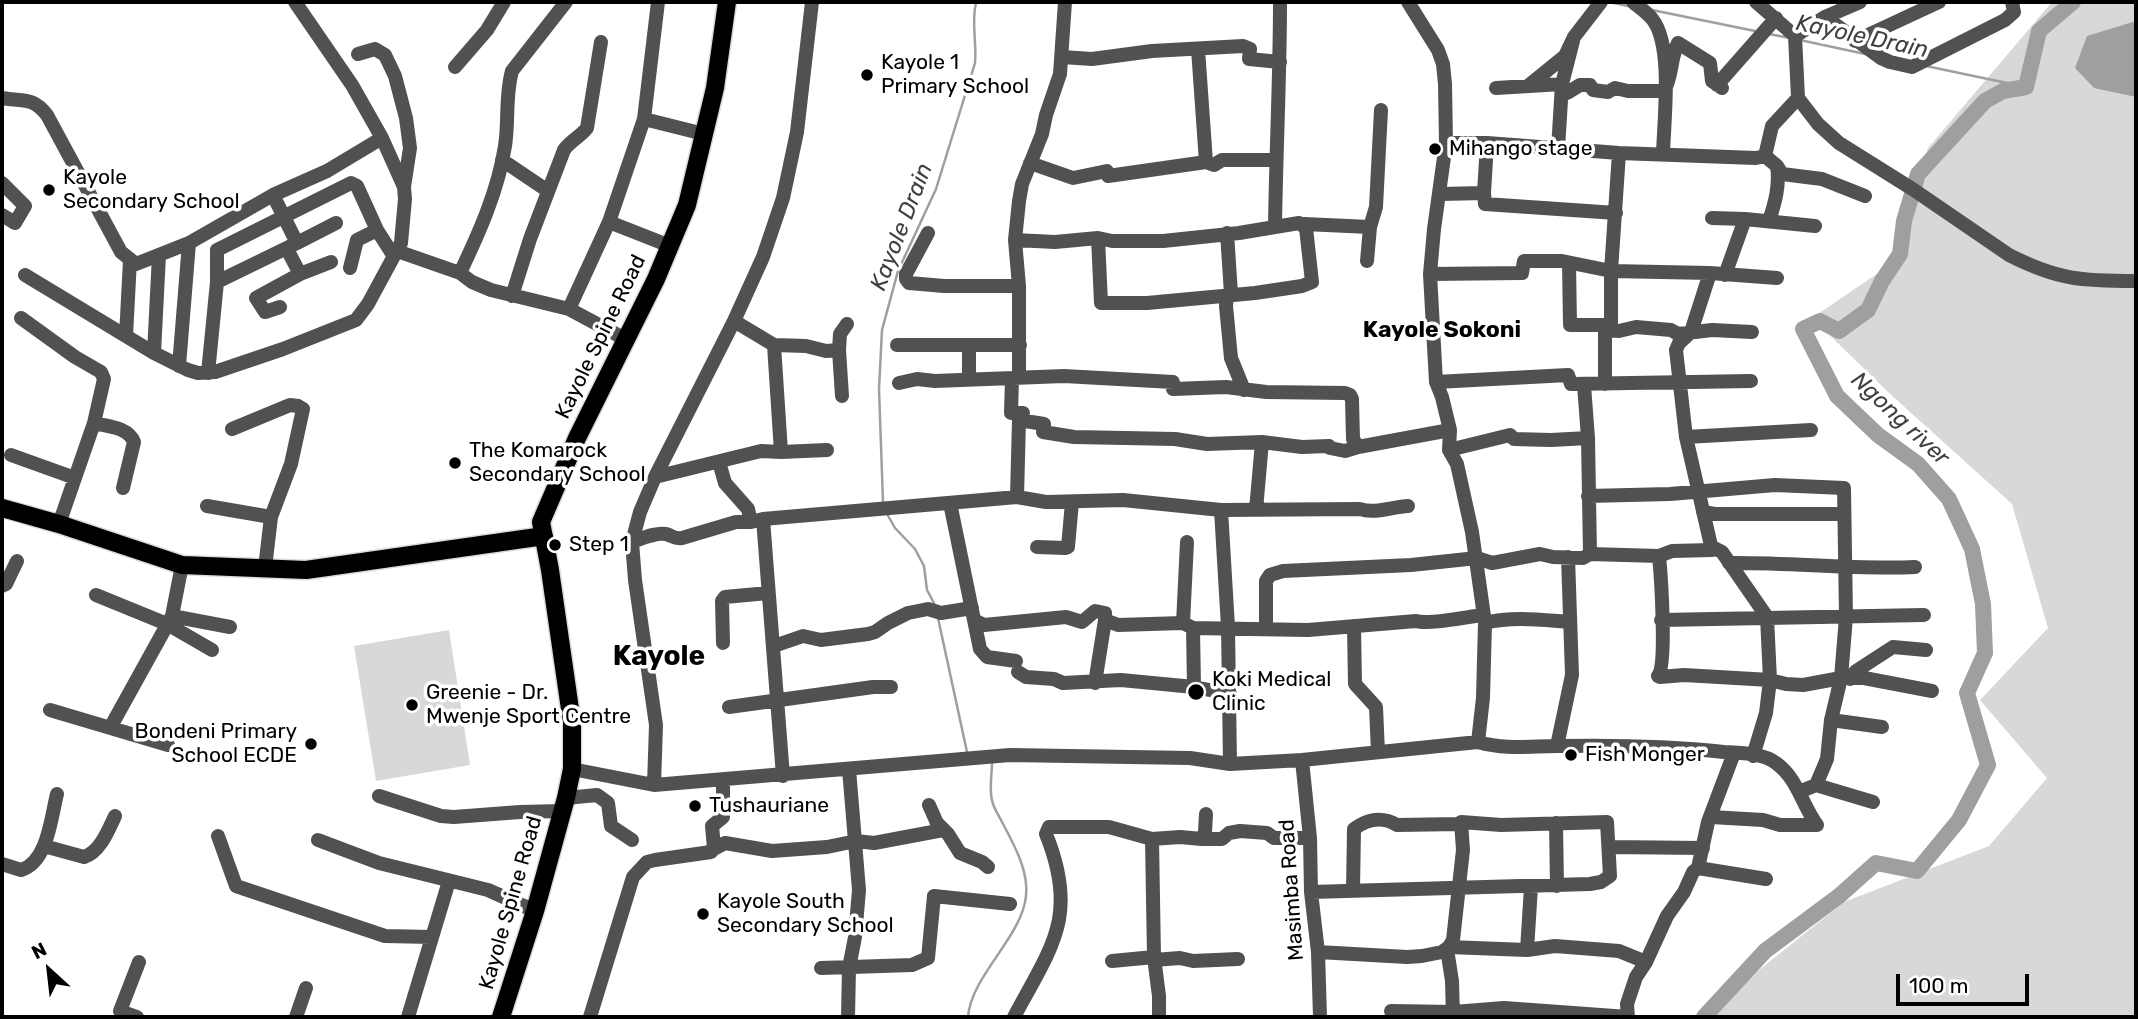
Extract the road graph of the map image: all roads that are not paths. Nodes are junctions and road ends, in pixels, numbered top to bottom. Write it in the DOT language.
graph roads {
  1 [pos="295,2"];
  2 [pos="504,2"];
  3 [pos="566,2"];
  4 [pos="658,2"];
  5 [pos="727,2"];
  6 [pos="812,2"];
  7 [pos="1065,2"];
  8 [pos="1280,2"];
  9 [pos="1408,2"];
  10 [pos="1601,2"];
  11 [pos="1633,2"];
  12 [pos="1756,2"];
  13 [pos="1860,2"];
  14 [pos="1939,2"];
  15 [pos="2012,2"];
  16 [pos="1833,11"];
  17 [pos="1776,19"];
  18 [pos="1796,36"];
  19 [pos="1574,37"];
  20 [pos="1855,41"];
  21 [pos="601,42"];
  22 [pos="1198,49"];
  23 [pos="358,54"];
  24 [pos="1062,57"];
  25 [pos="1280,62"];
  26 [pos="455,67"];
  27 [pos="1562,84"];
  28 [pos="1528,86"];
  29 [pos="1496,88"];
  30 [pos="1664,91"];
  31 [pos="2,98"];
  32 [pos="1798,98"];
  33 [pos="1381,110"];
  34 [pos="644,119"];
  35 [pos="704,134"];
  36 [pos="382,138"];
  37 [pos="1446,143"];
  38 [pos="1487,143"];
  39 [pos="1559,149"];
  40 [pos="1619,153"];
  41 [pos="1663,154"];
  42 [pos="502,160"];
  43 [pos="1276,160"];
  44 [pos="1771,161"];
  45 [pos="1206,162"];
  46 [pos="1030,163"];
  47 [pos="2,183"];
  48 [pos="404,187"];
  49 [pos="548,191"];
  50 [pos="1484,193"];
  51 [pos="1441,194"];
  52 [pos="273,195"];
  53 [pos="1865,196"];
  54 [pos="1616,213"];
  55 [pos="2,215"];
  56 [pos="285,217"];
  57 [pos="1712,218"];
  58 [pos="1745,219"];
  59 [pos="1769,221"];
  60 [pos="609,222"];
  61 [pos="336,223"];
  62 [pos="1304,224"];
  63 [pos="1370,226"];
  64 [pos="1815,226"];
  65 [pos="1275,228"];
  66 [pos="377,230"];
  67 [pos="928,233"];
  68 [pos="1227,233"];
  69 [pos="1098,238"];
  70 [pos="1015,240"];
  71 [pos="189,243"];
  72 [pos="292,246"];
  73 [pos="670,246"];
  74 [pos="395,253"];
  75 [pos="159,255"];
  76 [pos="130,260"];
  77 [pos="1367,261"];
  78 [pos="331,262"];
  79 [pos="1569,262"];
  80 [pos="350,268"];
  81 [pos="1611,271"];
  82 [pos="460,273"];
  83 [pos="300,274"];
  84 [pos="1430,274"];
  85 [pos="1717,274"];
  86 [pos="24,275"];
  87 [pos="1777,278"];
  88 [pos="2136,281"];
  89 [pos="217,282"];
  90 [pos="1019,286"];
  91 [pos="1229,295"];
  92 [pos="512,296"];
  93 [pos="280,307"];
  94 [pos="569,309"];
  95 [pos="21,318"];
  96 [pos="734,321"];
  97 [pos="847,324"];
  98 [pos="1611,328"];
  99 [pos="1691,332"];
  100 [pos="1752,332"];
  101 [pos="126,336"];
  102 [pos="625,339"];
  103 [pos="774,345"];
  104 [pos="897,345"];
  105 [pos="1020,345"];
  106 [pos="969,346"];
  107 [pos="839,350"];
  108 [pos="154,353"];
  109 [pos="179,366"];
  110 [pos="208,373"];
  111 [pos="1016,377"];
  112 [pos="969,379"];
  113 [pos="1751,381"];
  114 [pos="899,383"];
  115 [pos="1436,383"];
  116 [pos="1680,383"];
  117 [pos="1605,384"];
  118 [pos="1584,385"];
  119 [pos="1244,390"];
  120 [pos="842,396"];
  121 [pos="1023,413"];
  122 [pos="94,423"];
  123 [pos="232,429"];
  124 [pos="1450,430"];
  125 [pos="1811,430"];
  126 [pos="1588,438"];
  127 [pos="1686,438"];
  128 [pos="1262,442"];
  129 [pos="1358,447"];
  130 [pos="827,450"];
  131 [pos="1448,450"];
  132 [pos="781,453"];
  133 [pos="11,455"];
  134 [pos="719,462"];
  135 [pos="654,477"];
  136 [pos="75,478"];
  137 [pos="123,488"];
  138 [pos="1698,493"];
  139 [pos="1588,496"];
  140 [pos="1017,497"];
  141 [pos="1072,502"];
  142 [pos="950,503"];
  143 [pos="207,506"];
  144 [pos="1408,506"];
  145 [pos="2,508"];
  146 [pos="1221,510"];
  147 [pos="1256,510"];
  148 [pos="1703,512"];
  149 [pos="1843,514"];
  150 [pos="271,517"];
  151 [pos="757,520"];
  152 [pos="59,524"];
  153 [pos="544,536"];
  154 [pos="632,542"];
  155 [pos="1187,542"];
  156 [pos="1037,547"];
  157 [pos="1712,550"];
  158 [pos="1590,554"];
  159 [pos="1659,556"];
  160 [pos="1568,557"];
  161 [pos="1477,558"];
  162 [pos="17,561"];
  163 [pos="1729,563"];
  164 [pos="182,565"];
  165 [pos="1844,567"];
  166 [pos="1915,567"];
  167 [pos="265,568"];
  168 [pos="2,586"];
  169 [pos="768,593"];
  170 [pos="96,595"];
  171 [pos="973,614"];
  172 [pos="1924,615"];
  173 [pos="1767,617"];
  174 [pos="1846,617"];
  175 [pos="1484,619"];
  176 [pos="170,620"];
  177 [pos="1661,620"];
  178 [pos="1105,621"];
  179 [pos="1570,622"];
  180 [pos="1188,625"];
  181 [pos="1354,626"];
  182 [pos="230,627"];
  183 [pos="1228,627"];
  184 [pos="1266,628"];
  185 [pos="723,643"];
  186 [pos="774,646"];
  187 [pos="212,650"];
  188 [pos="1926,650"];
  189 [pos="1845,679"];
  190 [pos="1770,680"];
  191 [pos="1095,683"];
  192 [pos="891,687"];
  193 [pos="1194,687"];
  194 [pos="1933,691"];
  195 [pos="1230,694"];
  196 [pos="775,699"];
  197 [pos="729,707"];
  198 [pos="50,710"];
  199 [pos="1831,720"];
  200 [pos="1882,727"];
  201 [pos="110,728"];
  202 [pos="1478,742"];
  203 [pos="168,745"];
  204 [pos="1557,746"];
  205 [pos="1378,752"];
  206 [pos="1734,753"];
  207 [pos="1753,756"];
  208 [pos="1302,760"];
  209 [pos="1230,764"];
  210 [pos="572,769"];
  211 [pos="849,769"];
  212 [pos="783,776"];
  213 [pos="723,780"];
  214 [pos="654,785"];
  215 [pos="1816,785"];
  216 [pos="1799,792"];
  217 [pos="57,794"];
  218 [pos="379,796"];
  219 [pos="1873,802"];
  220 [pos="929,804"];
  221 [pos="564,805"];
  222 [pos="1206,814"];
  223 [pos="115,816"];
  224 [pos="1711,817"];
  225 [pos="1556,823"];
  226 [pos="1460,824"];
  227 [pos="943,830"];
  228 [pos="218,836"];
  229 [pos="1310,838"];
  230 [pos="1152,839"];
  231 [pos="1202,839"];
  232 [pos="317,840"];
  233 [pos="632,840"];
  234 [pos="856,841"];
  235 [pos="44,846"];
  236 [pos="1609,847"];
  237 [pos="1703,848"];
  238 [pos="710,851"];
  239 [pos="2,864"];
  240 [pos="988,867"];
  241 [pos="1698,868"];
  242 [pos="1766,879"];
  243 [pos="449,881"];
  244 [pos="1557,886"];
  245 [pos="1531,887"];
  246 [pos="1457,889"];
  247 [pos="1353,890"];
  248 [pos="1311,892"];
  249 [pos="1010,904"];
  250 [pos="535,911"];
  251 [pos="432,937"];
  252 [pos="1448,948"];
  253 [pos="1527,950"];
  254 [pos="1318,952"];
  255 [pos="1154,958"];
  256 [pos="1238,959"];
  257 [pos="1112,961"];
  258 [pos="139,962"];
  259 [pos="1646,962"];
  260 [pos="821,968"];
  261 [pos="849,968"];
  262 [pos="306,988"];
  263 [pos="1391,1011"];
  264 [pos="1453,1015"];
  265 [pos="137,1017"];
  266 [pos="296,1017"];
  267 [pos="408,1017"];
  268 [pos="501,1017"];
  269 [pos="590,1017"];
  270 [pos="848,1017"];
  271 [pos="1014,1017"];
  272 [pos="1159,1017"];
  273 [pos="1320,1017"];
  274 [pos="1628,1017"];
  1 -- 36 [label="street"];
  2 -- 26 [label="street"];
  3 -- 42 [label="street"];
  4 -- 34 [label="street"];
  5 -- 35 [label="main road, Kayole Spine Road"];
  6 -- 96 [label="street"];
  7 -- 24 [label="street"];
  8 -- 25 [label="street"];
  9 -- 37 [label="street"];
  10 -- 19 [label="street"];
  11 -- 30 [label="street"];
  12 -- 17 [label="street"];
  13 -- 16 [label="street"];
  14 -- 20 [label="street"];
  15 -- 20 [label="street"];
  16 -- 18 [label="street"];
  16 -- 20 [label="street"];
  17 -- 18 [label="street"];
  17 -- 30 [label="street"];
  18 -- 32 [label="street"];
  19 -- 27 [label="street"];
  19 -- 28 [label="street"];
  21 -- 49 [label="street"];
  22 -- 24 [label="street"];
  22 -- 25 [label="street"];
  22 -- 45 [label="street"];
  23 -- 48 [label="street"];
  24 -- 46 [label="street"];
  25 -- 43 [label="street"];
  27 -- 28 [label="street"];
  27 -- 30 [label="street"];
  27 -- 39 [label="street"];
  28 -- 29 [label="street"];
  30 -- 41 [label="street"];
  31 -- 76 [label="street"];
  32 -- 44 [label="street"];
  32 -- 88 [label="street"];
  33 -- 63 [label="street"];
  34 -- 35 [label="street"];
  34 -- 60 [label="street"];
  35 -- 73 [label="main road, Kayole Spine Road"];
  36 -- 48 [label="street"];
  36 -- 52 [label="street"];
  37 -- 38 [label="street"];
  37 -- 51 [label="street"];
  38 -- 39 [label="street"];
  38 -- 50 [label="street"];
  39 -- 40 [label="street"];
  40 -- 41 [label="street"];
  40 -- 54 [label="street"];
  41 -- 44 [label="street"];
  42 -- 49 [label="street"];
  42 -- 82 [label="street"];
  43 -- 45 [label="street"];
  43 -- 65 [label="street"];
  44 -- 53 [label="street"];
  44 -- 59 [label="street"];
  45 -- 46 [label="street"];
  46 -- 70 [label="street"];
  47 -- 55 [label="street"];
  48 -- 74 [label="street"];
  49 -- 92 [label="street"];
  50 -- 51 [label="street"];
  50 -- 54 [label="street"];
  51 -- 84 [label="street"];
  52 -- 56 [label="street"];
  52 -- 71 [label="street"];
  54 -- 81 [label="street"];
  56 -- 66 [label="street"];
  56 -- 72 [label="street"];
  56 -- 89 [label="street"];
  57 -- 58 [label="street"];
  58 -- 59 [label="street"];
  58 -- 85 [label="street"];
  59 -- 64 [label="street"];
  60 -- 73 [label="street"];
  60 -- 94 [label="street"];
  61 -- 72 [label="street"];
  62 -- 63 [label="street"];
  62 -- 65 [label="street"];
  62 -- 91 [label="street"];
  63 -- 77 [label="street"];
  65 -- 68 [label="street"];
  66 -- 74 [label="street"];
  66 -- 80 [label="street"];
  67 -- 90 [label="street"];
  68 -- 69 [label="street"];
  68 -- 91 [label="street"];
  69 -- 70 [label="street"];
  69 -- 91 [label="street"];
  70 -- 90 [label="street"];
  71 -- 75 [label="street"];
  71 -- 109 [label="street"];
  72 -- 83 [label="street"];
  72 -- 89 [label="street"];
  73 -- 102 [label="main road, Kayole Spine Road"];
  74 -- 82 [label="street"];
  74 -- 110 [label="street"];
  75 -- 76 [label="street"];
  75 -- 108 [label="street"];
  76 -- 101 [label="street"];
  78 -- 83 [label="street"];
  79 -- 81 [label="street"];
  79 -- 84 [label="street"];
  79 -- 98 [label="street"];
  81 -- 85 [label="street"];
  81 -- 98 [label="street"];
  82 -- 92 [label="street"];
  83 -- 93 [label="street"];
  84 -- 115 [label="street"];
  85 -- 87 [label="street"];
  85 -- 99 [label="street"];
  86 -- 101 [label="street"];
  89 -- 110 [label="street"];
  90 -- 105 [label="street"];
  91 -- 119 [label="street"];
  92 -- 94 [label="street"];
  94 -- 102 [label="street"];
  95 -- 122 [label="street"];
  96 -- 103 [label="street"];
  96 -- 135 [label="street"];
  97 -- 107 [label="street"];
  98 -- 99 [label="street"];
  98 -- 117 [label="street"];
  99 -- 100 [label="street"];
  99 -- 116 [label="street"];
  101 -- 108 [label="street"];
  102 -- 153 [label="main road, Kayole Spine Road"];
  103 -- 107 [label="street"];
  103 -- 132 [label="street"];
  104 -- 106 [label="street"];
  105 -- 106 [label="street"];
  105 -- 111 [label="street"];
  106 -- 112 [label="street"];
  107 -- 120 [label="street"];
  108 -- 109 [label="street"];
  109 -- 110 [label="street"];
  111 -- 112 [label="street"];
  111 -- 119 [label="street"];
  111 -- 121 [label="street"];
  112 -- 114 [label="street"];
  113 -- 116 [label="street"];
  115 -- 118 [label="street"];
  115 -- 124 [label="street"];
  116 -- 117 [label="street"];
  116 -- 127 [label="street"];
  117 -- 118 [label="street"];
  118 -- 126 [label="street"];
  119 -- 129 [label="street"];
  122 -- 136 [label="street"];
  122 -- 137 [label="street"];
  123 -- 150 [label="street"];
  124 -- 129 [label="street"];
  124 -- 131 [label="street"];
  125 -- 127 [label="street"];
  126 -- 131 [label="street"];
  126 -- 139 [label="street"];
  127 -- 138 [label="street"];
  128 -- 129 [label="street"];
  128 -- 140 [label="street"];
  128 -- 147 [label="street"];
  130 -- 132 [label="street"];
  131 -- 161 [label="street"];
  132 -- 134 [label="street"];
  133 -- 136 [label="street"];
  134 -- 135 [label="street"];
  134 -- 151 [label="street"];
  135 -- 154 [label="street"];
  136 -- 152 [label="street"];
  138 -- 139 [label="street"];
  138 -- 148 [label="street"];
  138 -- 149 [label="street"];
  139 -- 158 [label="street"];
  140 -- 141 [label="street"];
  140 -- 142 [label="street"];
  141 -- 146 [label="street"];
  141 -- 156 [label="street"];
  142 -- 151 [label="street"];
  142 -- 171 [label="street"];
  143 -- 150 [label="street"];
  144 -- 147 [label="street"];
  145 -- 152 [label="main road"];
  146 -- 147 [label="street"];
  146 -- 183 [label="street"];
  148 -- 149 [label="street"];
  148 -- 157 [label="street"];
  149 -- 165 [label="street"];
  150 -- 167 [label="street"];
  151 -- 154 [label="street"];
  151 -- 169 [label="street"];
  152 -- 164 [label="main road"];
  153 -- 167 [label="main road"];
  153 -- 210 [label="main road, Kayole Spine Road"];
  154 -- 214 [label="street"];
  155 -- 180 [label="street"];
  157 -- 159 [label="street"];
  157 -- 163 [label="street"];
  158 -- 159 [label="street"];
  158 -- 160 [label="street"];
  159 -- 177 [label="street"];
  160 -- 161 [label="street"];
  160 -- 179 [label="street"];
  161 -- 175 [label="street"];
  161 -- 184 [label="street"];
  162 -- 168 [label="street"];
  163 -- 165 [label="street"];
  163 -- 173 [label="street"];
  164 -- 167 [label="main road"];
  164 -- 176 [label="street"];
  165 -- 166 [label="street"];
  165 -- 174 [label="street"];
  169 -- 185 [label="street"];
  169 -- 186 [label="street"];
  170 -- 176 [label="street"];
  171 -- 178 [label="street"];
  171 -- 186 [label="street"];
  171 -- 191 [label="street"];
  172 -- 174 [label="street"];
  173 -- 174 [label="street"];
  173 -- 177 [label="street"];
  173 -- 190 [label="street"];
  174 -- 189 [label="street"];
  175 -- 179 [label="street"];
  175 -- 181 [label="street"];
  175 -- 202 [label="street"];
  176 -- 182 [label="street"];
  176 -- 187 [label="street"];
  176 -- 201 [label="street"];
  177 -- 190 [label="street"];
  178 -- 180 [label="street"];
  178 -- 191 [label="street"];
  179 -- 204 [label="street"];
  180 -- 183 [label="street"];
  180 -- 193 [label="street"];
  181 -- 184 [label="street"];
  181 -- 205 [label="street"];
  183 -- 184 [label="street"];
  183 -- 195 [label="street"];
  186 -- 196 [label="street"];
  188 -- 189 [label="street"];
  189 -- 190 [label="street"];
  189 -- 194 [label="street"];
  189 -- 199 [label="street"];
  190 -- 207 [label="street"];
  191 -- 193 [label="street"];
  192 -- 196 [label="street"];
  193 -- 195 [label="street"];
  195 -- 209 [label="street"];
  196 -- 197 [label="street"];
  196 -- 212 [label="street"];
  198 -- 201 [label="street"];
  199 -- 200 [label="street"];
  199 -- 215 [label="street"];
  201 -- 203 [label="street"];
  202 -- 204 [label="street"];
  202 -- 205 [label="street"];
  204 -- 206 [label="street"];
  205 -- 208 [label="street"];
  206 -- 207 [label="street"];
  206 -- 224 [label="street"];
  207 -- 216 [label="street"];
  208 -- 209 [label="street"];
  208 -- 229 [label="street, Masimba Road"];
  209 -- 211 [label="street"];
  210 -- 214 [label="street"];
  210 -- 221 [label="main road, Kayole Spine Road"];
  211 -- 212 [label="street"];
  211 -- 234 [label="street"];
  212 -- 213 [label="street"];
  213 -- 214 [label="street"];
  213 -- 238 [label="street"];
  215 -- 216 [label="street"];
  215 -- 219 [label="street"];
  216 -- 224 [label="street"];
  217 -- 235 [label="street"];
  218 -- 221 [label="street"];
  220 -- 227 [label="street"];
  221 -- 233 [label="street"];
  221 -- 250 [label="main road, Kayole Spine Road"];
  222 -- 231 [label="street"];
  223 -- 235 [label="street"];
  224 -- 237 [label="street"];
  225 -- 226 [label="street"];
  225 -- 236 [label="street"];
  225 -- 244 [label="street"];
  226 -- 246 [label="street"];
  226 -- 247 [label="street"];
  227 -- 234 [label="street"];
  227 -- 240 [label="street"];
  228 -- 251 [label="street"];
  229 -- 231 [label="street"];
  229 -- 248 [label="street, Masimba Road"];
  230 -- 231 [label="street"];
  230 -- 255 [label="street"];
  230 -- 271 [label="street"];
  232 -- 243 [label="street"];
  234 -- 238 [label="street"];
  234 -- 261 [label="street"];
  235 -- 239 [label="street"];
  236 -- 237 [label="street"];
  236 -- 244 [label="street"];
  237 -- 241 [label="street"];
  238 -- 269 [label="street"];
  241 -- 242 [label="street"];
  241 -- 259 [label="street"];
  243 -- 250 [label="street"];
  243 -- 251 [label="street"];
  244 -- 245 [label="street"];
  245 -- 246 [label="street"];
  245 -- 253 [label="street"];
  246 -- 247 [label="street"];
  246 -- 252 [label="street"];
  247 -- 248 [label="street"];
  248 -- 254 [label="street, Masimba Road"];
  249 -- 261 [label="street"];
  250 -- 268 [label="main road, Kayole Spine Road"];
  251 -- 267 [label="street"];
  252 -- 253 [label="street"];
  252 -- 254 [label="street"];
  252 -- 264 [label="street"];
  253 -- 259 [label="street"];
  254 -- 273 [label="street, Masimba Road"];
  255 -- 256 [label="street"];
  255 -- 257 [label="street"];
  255 -- 272 [label="street"];
  258 -- 265 [label="street"];
  259 -- 274 [label="street"];
  260 -- 261 [label="street"];
  261 -- 270 [label="street"];
  262 -- 266 [label="street"];
  263 -- 264 [label="street"];
  264 -- 274 [label="street"];
}
